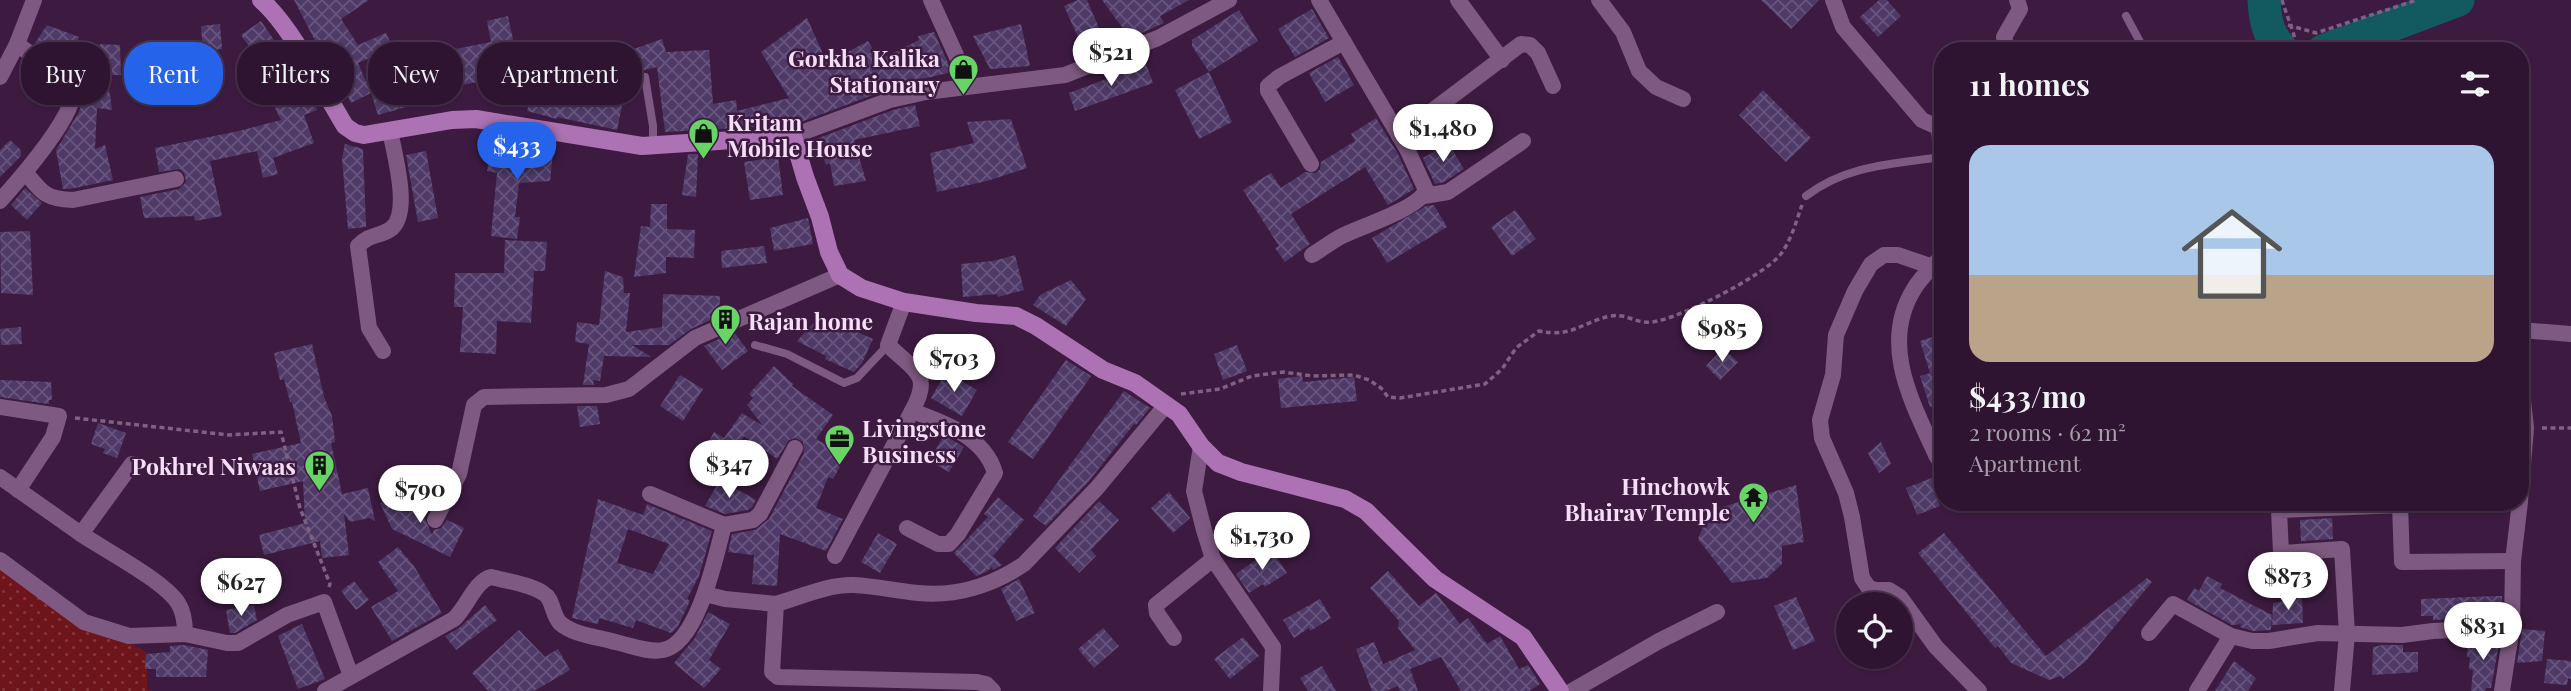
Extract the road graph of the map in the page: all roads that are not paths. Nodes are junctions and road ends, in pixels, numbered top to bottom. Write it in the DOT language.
graph roads {
  1 [pos="34,0"];
  2 [pos="261,0"];
  3 [pos="931,0"];
  4 [pos="1229,0"];
  5 [pos="1319,0"];
  6 [pos="1458,0"];
  7 [pos="1599,0"];
  8 [pos="1832,0"];
  9 [pos="2017,0"];
  10 [pos="2126,16"];
  11 [pos="1344,42"];
  12 [pos="2005,42"];
  13 [pos="2140,42"];
  14 [pos="17,44"];
  15 [pos="1502,60"];
  16 [pos="645,76"];
  17 [pos="0,77"];
  18 [pos="970,86"];
  19 [pos="1553,86"];
  20 [pos="1683,99"];
  21 [pos="1934,126"];
  22 [pos="390,130"];
  23 [pos="793,136"];
  24 [pos="1399,136"];
  25 [pos="1523,141"];
  26 [pos="653,145"];
  27 [pos="1934,158"];
  28 [pos="1311,164"];
  29 [pos="26,173"];
  30 [pos="176,179"];
  31 [pos="1424,196"];
  32 [pos="1806,196"];
  33 [pos="0,201"];
  34 [pos="1312,255"];
  35 [pos="1934,261"];
  36 [pos="1934,266"];
  37 [pos="839,275"];
  38 [pos="904,302"];
  39 [pos="2529,331"];
  40 [pos="2571,334"];
  41 [pos="755,345"];
  42 [pos="888,345"];
  43 [pos="383,351"];
  44 [pos="1166,405"];
  45 [pos="0,407"];
  46 [pos="912,411"];
  47 [pos="1201,446"];
  48 [pos="795,448"];
  49 [pos="1934,450"];
  50 [pos="132,464"];
  51 [pos="0,477"];
  52 [pos="18,490"];
  53 [pos="650,494"];
  54 [pos="2278,511"];
  55 [pos="2400,511"];
  56 [pos="2519,511"];
  57 [pos="435,520"];
  58 [pos="724,525"];
  59 [pos="907,528"];
  60 [pos="81,534"];
  61 [pos="835,556"];
  62 [pos="1213,559"];
  63 [pos="0,560"];
  64 [pos="2513,561"];
  65 [pos="705,594"];
  66 [pos="776,604"];
  67 [pos="1717,612"];
  68 [pos="2512,627"];
  69 [pos="2149,633"];
  70 [pos="185,634"];
  71 [pos="2347,635"];
  72 [pos="2231,636"];
  73 [pos="1174,638"];
  74 [pos="351,676"];
  75 [pos="804,685"];
  76 [pos="325,691"];
  77 [pos="993,691"];
  78 [pos="1271,691"];
  79 [pos="1560,691"];
  80 [pos="1572,691"];
  81 [pos="1979,691"];
  82 [pos="2197,691"];
  83 [pos="2342,691"];
  84 [pos="2502,691"];
  1 -- 14 [label="street"];
  2 -- 22 [label="street"];
  3 -- 18 [label="street"];
  4 -- 18 [label="street"];
  5 -- 11 [label="street"];
  6 -- 15 [label="street"];
  7 -- 20 [label="street"];
  8 -- 21 [label="street"];
  9 -- 12 [label="street"];
  10 -- 13 [label="lane"];
  11 -- 24 [label="street"];
  11 -- 28 [label="street"];
  14 -- 17 [label="street"];
  14 -- 29 [label="street"];
  15 -- 19 [label="street"];
  15 -- 24 [label="street"];
  16 -- 26 [label="lane"];
  18 -- 23 [label="street"];
  22 -- 26 [label="street"];
  22 -- 43 [label="street"];
  23 -- 26 [label="street"];
  23 -- 37 [label="street"];
  24 -- 31 [label="street"];
  25 -- 31 [label="street"];
  27 -- 32 [label="lane"];
  29 -- 30 [label="street"];
  29 -- 33 [label="street"];
  31 -- 34 [label="street"];
  35 -- 81 [label="street"];
  36 -- 49 [label="street"];
  37 -- 38 [label="street"];
  37 -- 57 [label="street"];
  38 -- 42 [label="street"];
  38 -- 44 [label="street"];
  39 -- 40 [label="street"];
  41 -- 42 [label="lane"];
  42 -- 46 [label="street"];
  44 -- 47 [label="street"];
  44 -- 66 [label="street"];
  45 -- 52 [label="street"];
  46 -- 59 [label="street"];
  46 -- 61 [label="street"];
  47 -- 62 [label="street"];
  47 -- 79 [label="street"];
  48 -- 58 [label="street"];
  50 -- 60 [label="street"];
  51 -- 52 [label="street"];
  52 -- 60 [label="street"];
  53 -- 58 [label="street"];
  54 -- 71 [label="street"];
  55 -- 64 [label="street"];
  56 -- 64 [label="street"];
  58 -- 65 [label="street"];
  60 -- 70 [label="street"];
  62 -- 73 [label="street"];
  62 -- 78 [label="street"];
  63 -- 70 [label="street"];
  64 -- 68 [label="street"];
  65 -- 66 [label="street"];
  65 -- 74 [label="street"];
  66 -- 75 [label="street"];
  67 -- 80 [label="street"];
  68 -- 71 [label="street"];
  68 -- 84 [label="street"];
  69 -- 72 [label="street"];
  70 -- 74 [label="street"];
  71 -- 72 [label="street"];
  71 -- 83 [label="street"];
  72 -- 82 [label="street"];
  74 -- 76 [label="street"];
  75 -- 77 [label="street"];
}
